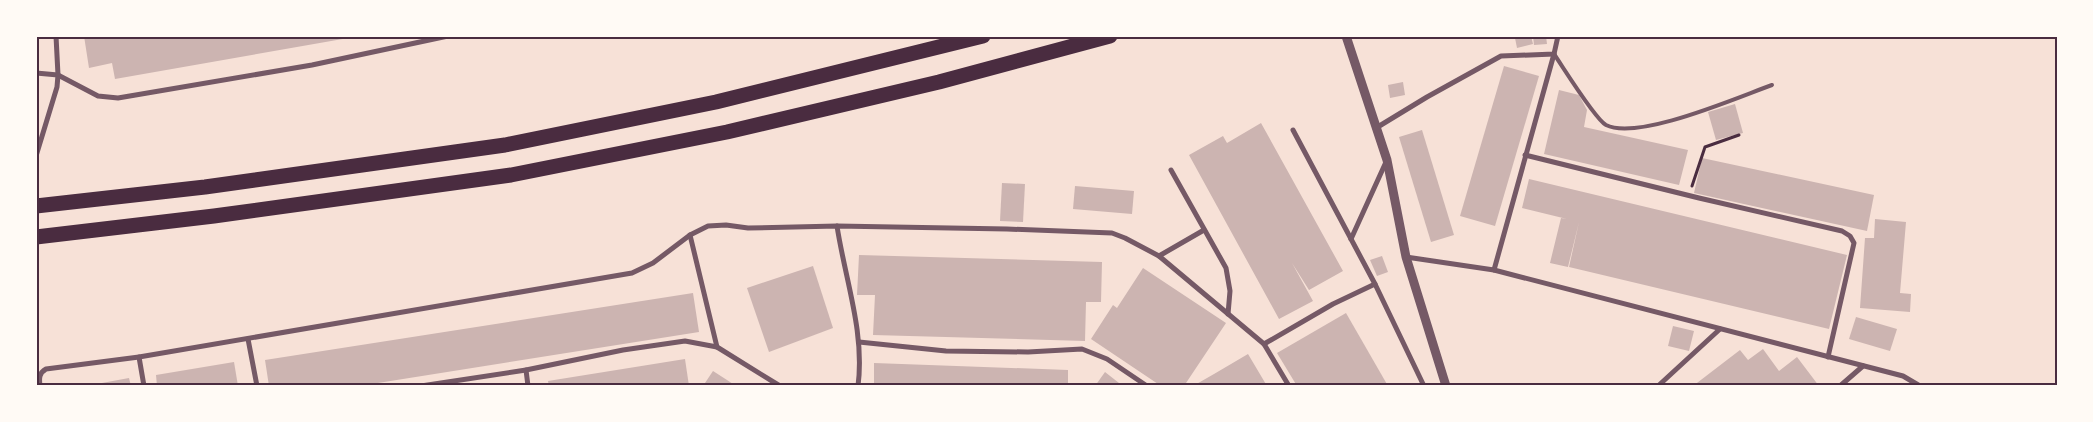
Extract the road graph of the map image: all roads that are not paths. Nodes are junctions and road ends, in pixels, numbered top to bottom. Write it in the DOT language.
graph roads {
  1 [pos="56,36"];
  2 [pos="448,36"];
  3 [pos="983,36"];
  4 [pos="1110,36"];
  5 [pos="1346,36"];
  6 [pos="1558,36"];
  7 [pos="1554,54"];
  8 [pos="36,73"];
  9 [pos="58,75"];
  10 [pos="1772,85"];
  11 [pos="1376,128"];
  12 [pos="1293,130"];
  13 [pos="1525,155"];
  14 [pos="36,156"];
  15 [pos="1387,160"];
  16 [pos="1171,170"];
  17 [pos="36,206"];
  18 [pos="837,226"];
  19 [pos="1204,230"];
  20 [pos="690,235"];
  21 [pos="36,237"];
  22 [pos="1351,239"];
  23 [pos="1159,256"];
  24 [pos="1406,257"];
  25 [pos="1494,270"];
  26 [pos="1375,284"];
  27 [pos="1228,314"];
  28 [pos="1720,329"];
  29 [pos="248,339"];
  30 [pos="859,342"];
  31 [pos="1264,344"];
  32 [pos="717,347"];
  33 [pos="139,357"];
  34 [pos="1828,357"];
  35 [pos="1863,366"];
  36 [pos="526,370"];
  37 [pos="40,386"];
  38 [pos="144,386"];
  39 [pos="257,386"];
  40 [pos="421,386"];
  41 [pos="528,386"];
  42 [pos="780,386"];
  43 [pos="858,386"];
  44 [pos="1147,386"];
  45 [pos="1289,386"];
  46 [pos="1424,386"];
  47 [pos="1446,386"];
  48 [pos="1658,386"];
  49 [pos="1840,386"];
  50 [pos="1920,386"];
  1 -- 9 [label="street"];
  2 -- 9 [label="street"];
  3 -- 17 [label="highway"];
  4 -- 21 [label="highway"];
  5 -- 11 [label="street"];
  6 -- 7 [label="street"];
  7 -- 10 [label="lane"];
  7 -- 11 [label="street"];
  7 -- 13 [label="street"];
  8 -- 9 [label="street"];
  9 -- 14 [label="street"];
  11 -- 15 [label="street"];
  12 -- 22 [label="street"];
  13 -- 25 [label="street"];
  13 -- 34 [label="street"];
  15 -- 22 [label="street"];
  15 -- 24 [label="street"];
  16 -- 19 [label="street"];
  18 -- 20 [label="street"];
  18 -- 23 [label="street"];
  18 -- 30 [label="street"];
  19 -- 23 [label="street"];
  19 -- 27 [label="street"];
  20 -- 29 [label="street"];
  20 -- 32 [label="street"];
  22 -- 26 [label="street"];
  23 -- 27 [label="street"];
  24 -- 25 [label="street"];
  24 -- 47 [label="street"];
  25 -- 28 [label="street"];
  26 -- 31 [label="street"];
  26 -- 46 [label="street"];
  27 -- 31 [label="street"];
  28 -- 34 [label="street"];
  28 -- 48 [label="street"];
  29 -- 33 [label="street"];
  29 -- 39 [label="street"];
  30 -- 43 [label="street"];
  30 -- 44 [label="street"];
  31 -- 45 [label="street"];
  32 -- 36 [label="street"];
  32 -- 42 [label="street"];
  33 -- 37 [label="street"];
  33 -- 38 [label="street"];
  34 -- 35 [label="street"];
  35 -- 49 [label="street"];
  35 -- 50 [label="street"];
  36 -- 40 [label="street"];
  36 -- 41 [label="street"];
}
